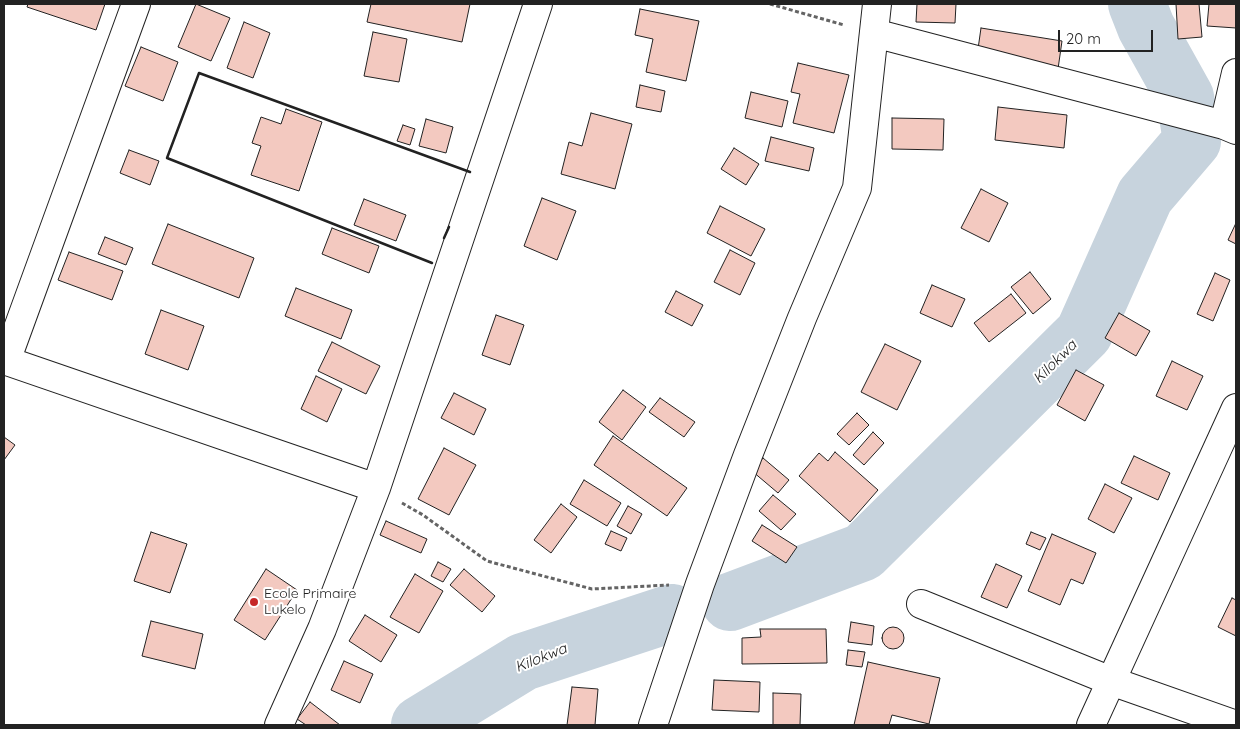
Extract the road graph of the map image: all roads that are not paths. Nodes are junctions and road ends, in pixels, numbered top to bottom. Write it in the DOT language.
graph roads {
  1 [pos="136,4"];
  2 [pos="538,4"];
  3 [pos="877,4"];
  4 [pos="874,34"];
  5 [pos="1236,73"];
  6 [pos="1223,125"];
  7 [pos="5,360"];
  8 [pos="1236,408"];
  9 [pos="376,488"];
  10 [pos="921,604"];
  11 [pos="1111,681"];
  12 [pos="279,725"];
  13 [pos="652,725"];
  14 [pos="1091,725"];
  15 [pos="1236,725"];
  1 -- 7 [label="street"];
  2 -- 9 [label="street"];
  3 -- 4 [label="street"];
  4 -- 6 [label="street"];
  4 -- 13 [label="street"];
  5 -- 6 [label="street"];
  7 -- 9 [label="street"];
  8 -- 11 [label="street"];
  9 -- 12 [label="street"];
  10 -- 11 [label="street"];
  11 -- 14 [label="street"];
  11 -- 15 [label="street"];
}
